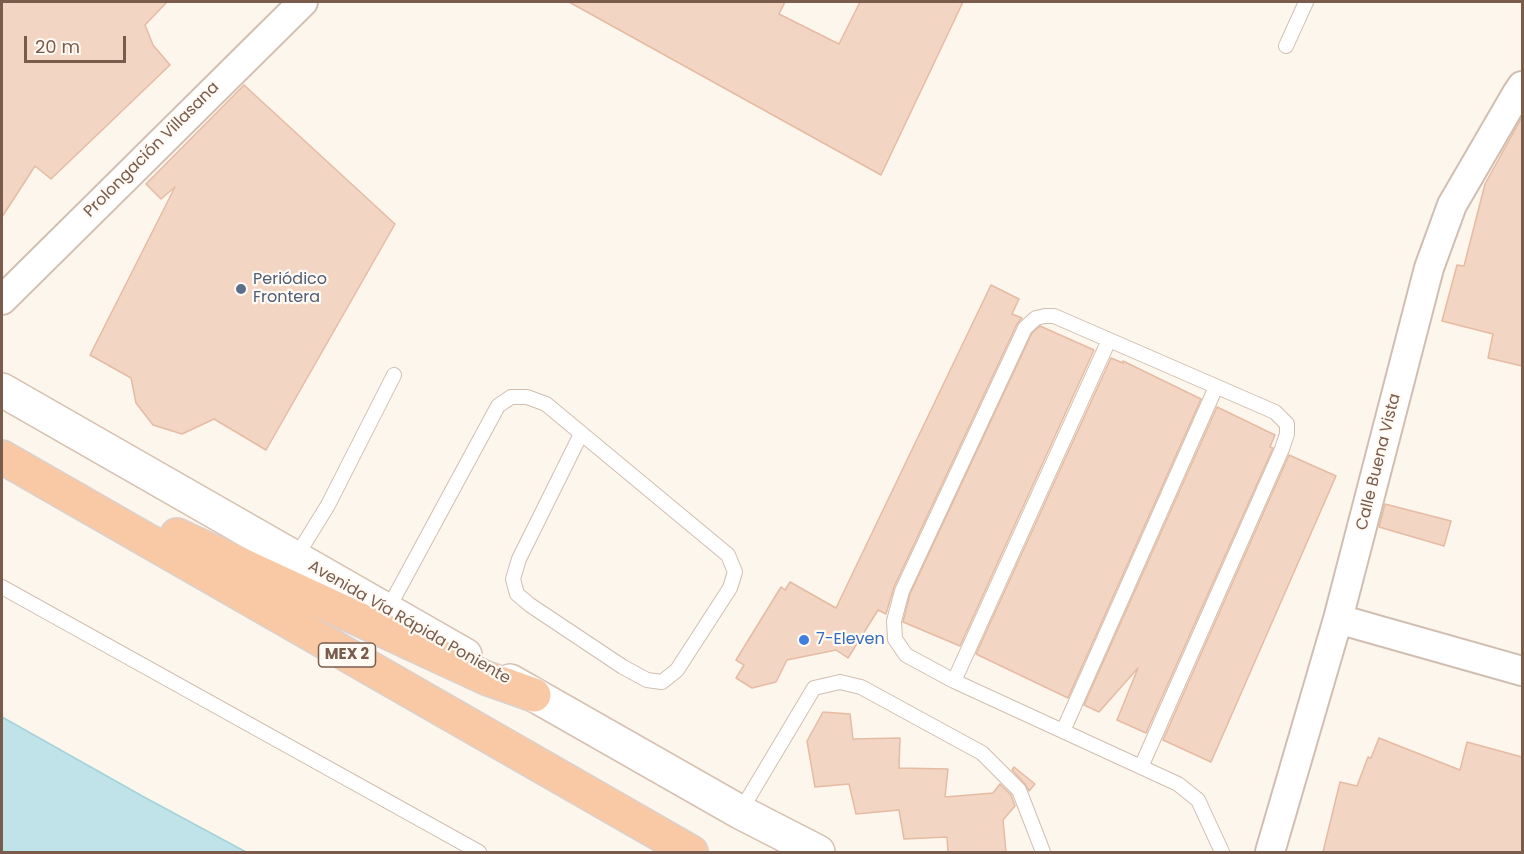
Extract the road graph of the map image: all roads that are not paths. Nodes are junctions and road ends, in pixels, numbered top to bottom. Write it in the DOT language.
graph roads {
  1 [pos="303,2"];
  2 [pos="1306,2"];
  3 [pos="1286,46"];
  4 [pos="1522,86"];
  5 [pos="2,300"];
  6 [pos="1109,340"];
  7 [pos="394,375"];
  8 [pos="1216,387"];
  9 [pos="2,390"];
  10 [pos="581,434"];
  11 [pos="12,463"];
  12 [pos="296,557"];
  13 [pos="2,587"];
  14 [pos="388,609"];
  15 [pos="1338,619"];
  16 [pos="1522,671"];
  17 [pos="954,681"];
  18 [pos="534,695"];
  19 [pos="1063,731"];
  20 [pos="1141,767"];
  21 [pos="740,812"];
  22 [pos="479,852"];
  23 [pos="692,852"];
  24 [pos="818,852"];
  25 [pos="1043,852"];
  26 [pos="1222,852"];
  27 [pos="1270,852"];
  1 -- 5 [label="street, Prolongación Villasana"];
  2 -- 3 [label="lane"];
  4 -- 15 [label="street, Calle Buena Vista"];
  6 -- 8 [label="lane"];
  6 -- 17 [label="lane"];
  6 -- 17 [label="lane"];
  7 -- 12 [label="lane"];
  8 -- 19 [label="lane"];
  8 -- 20 [label="lane"];
  9 -- 12 [label="main road, Avenida Vía Rápida Poniente"];
  10 -- 10 [label="lane"];
  10 -- 14 [label="lane"];
  11 -- 18 [label="highway"];
  11 -- 23 [label="highway, MEX 2"];
  12 -- 14 [label="main road, Avenida Vía Rápida Poniente"];
  13 -- 22 [label="lane"];
  14 -- 18 [label="main road, Avenida Vía Rápida Poniente"];
  15 -- 16 [label="street"];
  15 -- 27 [label="street, Calle Buena Vista"];
  17 -- 19 [label="lane"];
  18 -- 21 [label="main road, Avenida Vía Rápida Poniente"];
  19 -- 20 [label="lane"];
  20 -- 26 [label="lane"];
  21 -- 24 [label="main road, Avenida Vía Rápida Poniente"];
  21 -- 25 [label="lane"];
}
